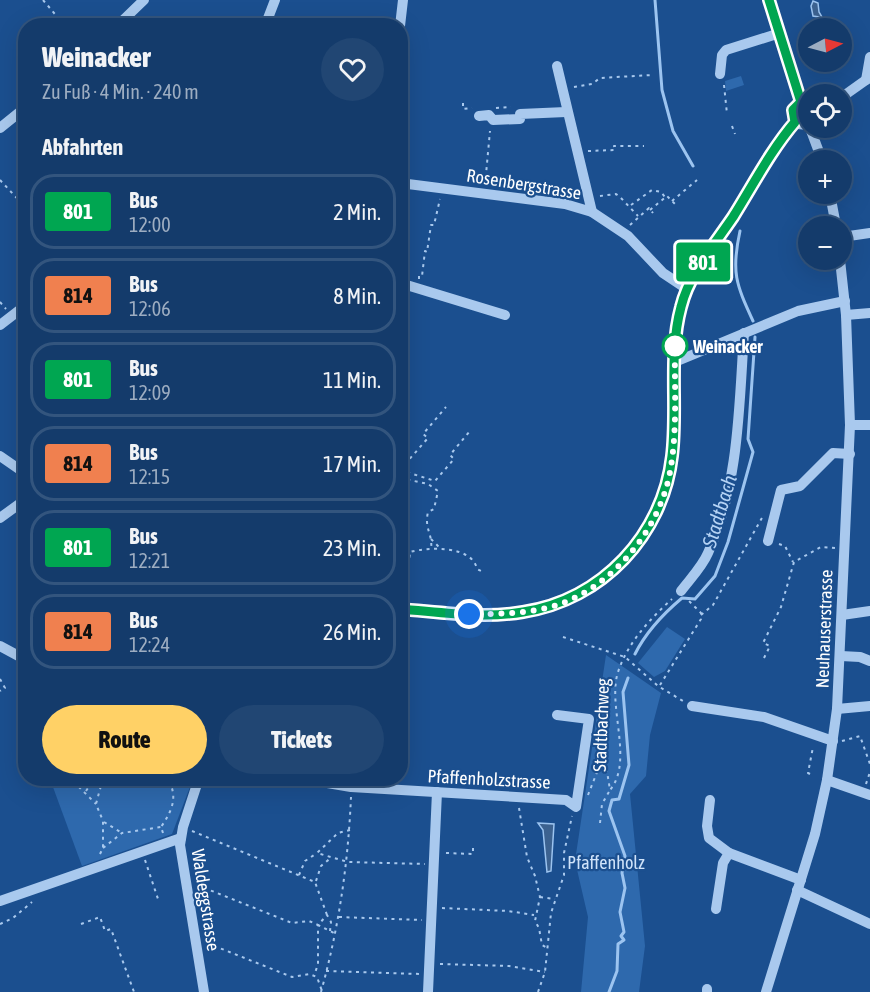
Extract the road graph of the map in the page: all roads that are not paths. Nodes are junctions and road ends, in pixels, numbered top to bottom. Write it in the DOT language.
graph roads {
  1 [pos="144,0"];
  2 [pos="275,0"];
  3 [pos="403,0"];
  4 [pos="769,0"];
  5 [pos="125,18"];
  6 [pos="269,18"];
  7 [pos="401,18"];
  8 [pos="780,33"];
  9 [pos="870,57"];
  10 [pos="557,66"];
  11 [pos="720,74"];
  12 [pos="868,79"];
  13 [pos="798,84"];
  14 [pos="852,90"];
  15 [pos="798,107"];
  16 [pos="566,112"];
  17 [pos="18,113"];
  18 [pos="479,116"];
  19 [pos="795,122"];
  20 [pos="798,123"];
  21 [pos="0,128"];
  22 [pos="408,184"];
  23 [pos="592,212"];
  24 [pos="870,233"];
  25 [pos="852,236"];
  26 [pos="841,270"];
  27 [pos="408,285"];
  28 [pos="687,289"];
  29 [pos="845,301"];
  30 [pos="18,311"];
  31 [pos="870,314"];
  32 [pos="505,315"];
  33 [pos="846,315"];
  34 [pos="0,325"];
  35 [pos="744,333"];
  36 [pos="675,362"];
  37 [pos="850,425"];
  38 [pos="870,425"];
  39 [pos="850,454"];
  40 [pos="0,456"];
  41 [pos="18,468"];
  42 [pos="18,505"];
  43 [pos="0,518"];
  44 [pos="768,540"];
  45 [pos="682,593"];
  46 [pos="408,610"];
  47 [pos="870,610"];
  48 [pos="842,615"];
  49 [pos="0,646"];
  50 [pos="18,656"];
  51 [pos="841,656"];
  52 [pos="870,661"];
  53 [pos="692,706"];
  54 [pos="870,706"];
  55 [pos="837,709"];
  56 [pos="557,715"];
  57 [pos="833,741"];
  58 [pos="827,780"];
  59 [pos="196,786"];
  60 [pos="345,786"];
  61 [pos="362,786"];
  62 [pos="398,786"];
  63 [pos="437,792"];
  64 [pos="870,795"];
  65 [pos="710,800"];
  66 [pos="182,832"];
  67 [pos="729,853"];
  68 [pos="799,885"];
  69 [pos="0,901"];
  70 [pos="716,909"];
  71 [pos="870,924"];
  72 [pos="204,992"];
  73 [pos="428,992"];
  74 [pos="766,992"];
  1 -- 5 [label="street"];
  2 -- 6 [label="street"];
  3 -- 7 [label="street"];
  4 -- 8 [label="street"];
  8 -- 11 [label="street"];
  8 -- 13 [label="street"];
  9 -- 12 [label="street"];
  10 -- 16 [label="street"];
  12 -- 14 [label="street"];
  15 -- 19 [label="street"];
  16 -- 18 [label="street"];
  16 -- 23 [label="street"];
  17 -- 21 [label="street"];
  19 -- 20 [label="street"];
  19 -- 28 [label="street"];
  22 -- 23 [label="street, Rosenbergstrasse"];
  23 -- 28 [label="street, Rosenbergstrasse"];
  24 -- 25 [label="street"];
  26 -- 29 [label="street, Neuhauserstrasse"];
  27 -- 32 [label="street"];
  28 -- 36 [label="street"];
  29 -- 33 [label="street, Neuhauserstrasse"];
  29 -- 35 [label="street"];
  30 -- 34 [label="street"];
  31 -- 33 [label="street"];
  33 -- 37 [label="street, Neuhauserstrasse"];
  35 -- 36 [label="street"];
  35 -- 45 [label="street"];
  36 -- 46 [label="street"];
  37 -- 38 [label="street"];
  37 -- 39 [label="street, Neuhauserstrasse"];
  39 -- 44 [label="street"];
  39 -- 48 [label="street, Neuhauserstrasse"];
  40 -- 41 [label="street"];
  42 -- 43 [label="street"];
  47 -- 48 [label="street"];
  48 -- 51 [label="street, Neuhauserstrasse"];
  49 -- 50 [label="street"];
  51 -- 52 [label="street"];
  51 -- 55 [label="street, Neuhauserstrasse"];
  53 -- 57 [label="street"];
  54 -- 55 [label="street"];
  55 -- 57 [label="street, Neuhauserstrasse"];
  56 -- 63 [label="street, Pfaffenholzstrasse"];
  57 -- 58 [label="street, Neuhauserstrasse"];
  58 -- 64 [label="street"];
  58 -- 68 [label="street, Neuhauserstrasse"];
  59 -- 66 [label="street, Waldeggstrasse"];
  60 -- 61 [label="street, Pfaffenholzstrasse"];
  62 -- 63 [label="street, Pfaffenholzstrasse"];
  63 -- 73 [label="street"];
  65 -- 67 [label="street"];
  66 -- 69 [label="street"];
  66 -- 72 [label="street, Waldeggstrasse"];
  67 -- 68 [label="street"];
  67 -- 70 [label="street"];
  68 -- 71 [label="street"];
  68 -- 74 [label="street, Neuhauserstrasse"];
}
